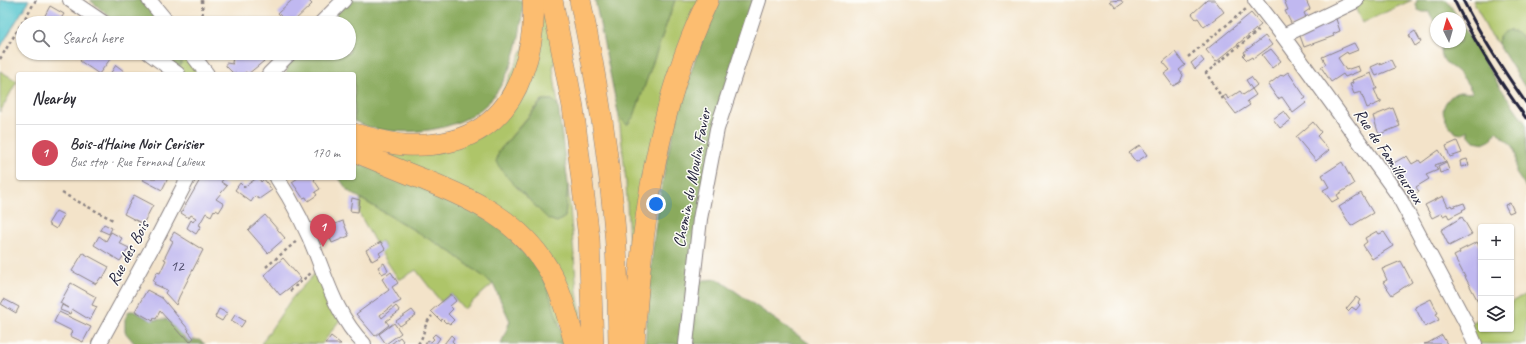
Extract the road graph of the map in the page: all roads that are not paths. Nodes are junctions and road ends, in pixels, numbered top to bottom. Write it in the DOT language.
graph roads {
  1 [pos="70,0"];
  2 [pos="149,0"];
  3 [pos="344,0"];
  4 [pos="533,0"];
  5 [pos="552,0"];
  6 [pos="580,0"];
  7 [pos="708,0"];
  8 [pos="759,0"];
  9 [pos="1255,0"];
  10 [pos="1356,1"];
  11 [pos="94,16"];
  12 [pos="162,16"];
  13 [pos="328,16"];
  14 [pos="1282,36"];
  15 [pos="158,60"];
  16 [pos="196,60"];
  17 [pos="283,60"];
  18 [pos="175,72"];
  19 [pos="205,72"];
  20 [pos="271,72"];
  21 [pos="356,134"];
  22 [pos="356,152"];
  23 [pos="187,180"];
  24 [pos="278,180"];
  25 [pos="98,344"];
  26 [pos="364,344"];
  27 [pos="575,344"];
  28 [pos="593,344"];
  29 [pos="619,344"];
  30 [pos="634,344"];
  31 [pos="686,344"];
  32 [pos="1475,344"];
  1 -- 11 [label="street"];
  2 -- 12 [label="street"];
  3 -- 13 [label="street"];
  4 -- 21 [label="highway"];
  5 -- 28 [label="highway"];
  6 -- 29 [label="highway"];
  7 -- 30 [label="highway"];
  8 -- 31 [label="street, Chemin du Moulin Favier"];
  9 -- 14 [label="street, Rue de Familleureux"];
  10 -- 14 [label="street"];
  14 -- 32 [label="street, Rue de Familleureux"];
  15 -- 18 [label="street"];
  16 -- 19 [label="street"];
  17 -- 20 [label="street"];
  22 -- 27 [label="highway"];
  23 -- 25 [label="street, Rue des Bois"];
  24 -- 26 [label="street"];
}
